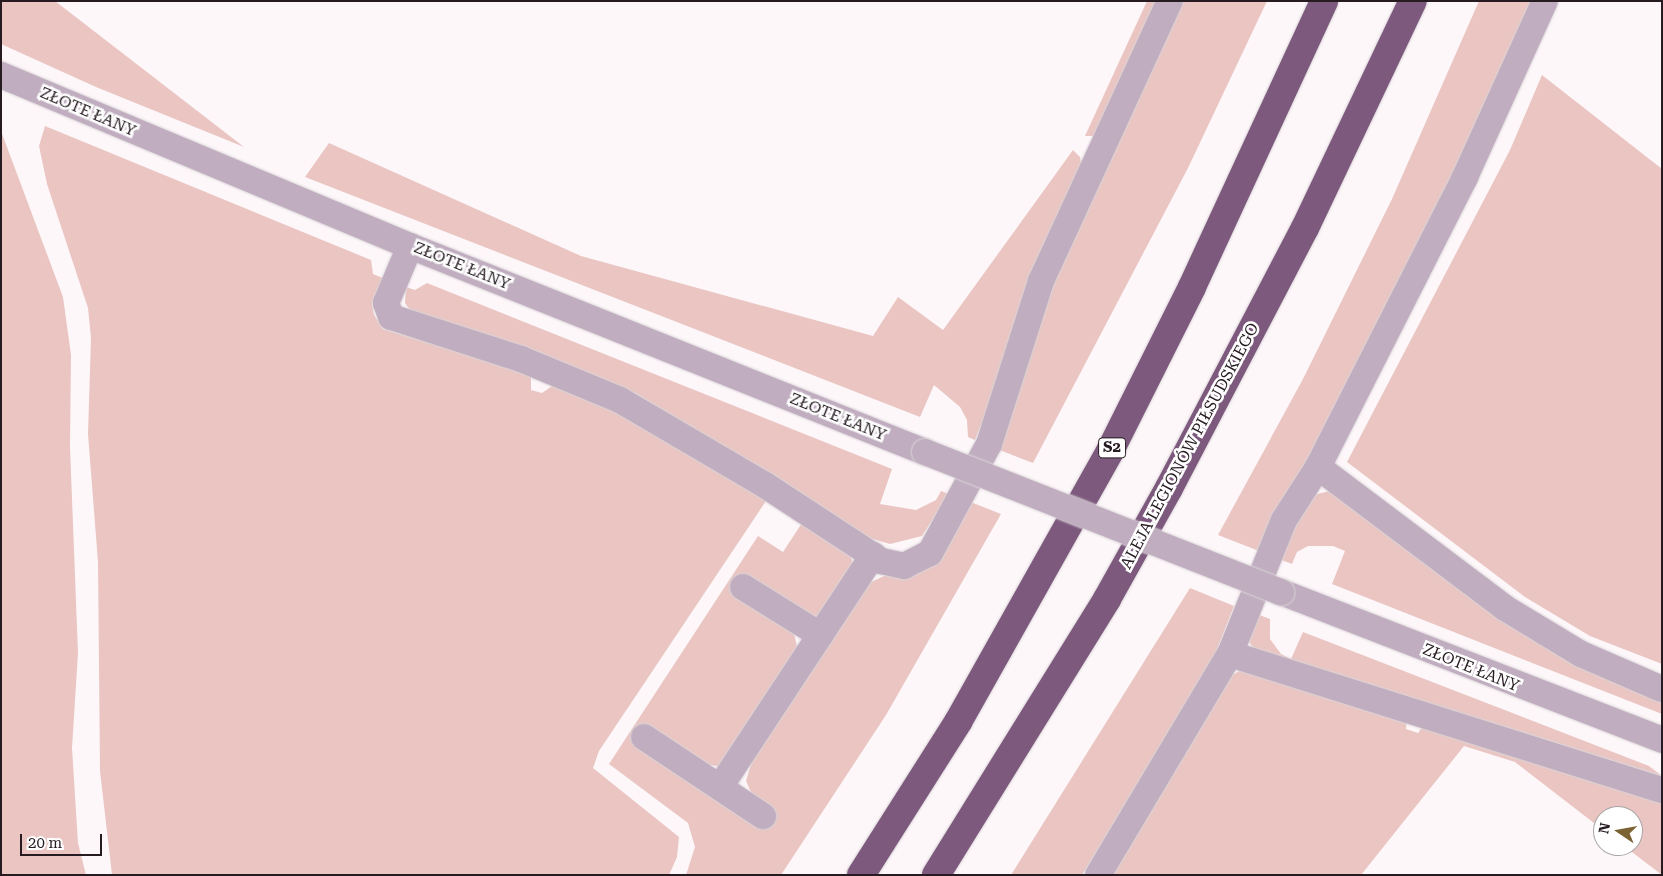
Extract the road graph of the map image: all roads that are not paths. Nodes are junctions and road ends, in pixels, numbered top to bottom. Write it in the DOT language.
graph roads {
  1 [pos="1170,1"];
  2 [pos="1324,1"];
  3 [pos="1413,1"];
  4 [pos="1545,1"];
  5 [pos="1,75"];
  6 [pos="410,246"];
  7 [pos="1318,467"];
  8 [pos="873,555"];
  9 [pos="742,587"];
  10 [pos="820,635"];
  11 [pos="1230,654"];
  12 [pos="1662,689"];
  13 [pos="644,737"];
  14 [pos="1662,740"];
  15 [pos="720,787"];
  16 [pos="1662,790"];
  17 [pos="763,816"];
  18 [pos="861,875"];
  19 [pos="936,875"];
  20 [pos="1098,875"];
  1 -- 8 [label="street"];
  2 -- 18 [label="highway, S2"];
  3 -- 19 [label="highway, ALEJA LEGIONÓW PIŁSUDSKIEGO"];
  4 -- 7 [label="street"];
  5 -- 6 [label="street, ZŁOTE ŁANY"];
  6 -- 8 [label="street"];
  6 -- 14 [label="street, ZŁOTE ŁANY, bridge"];
  7 -- 11 [label="street"];
  7 -- 12 [label="street"];
  8 -- 10 [label="street"];
  9 -- 10 [label="street"];
  10 -- 15 [label="street"];
  11 -- 16 [label="street"];
  11 -- 20 [label="street"];
  13 -- 15 [label="street"];
  15 -- 17 [label="street"];
}
